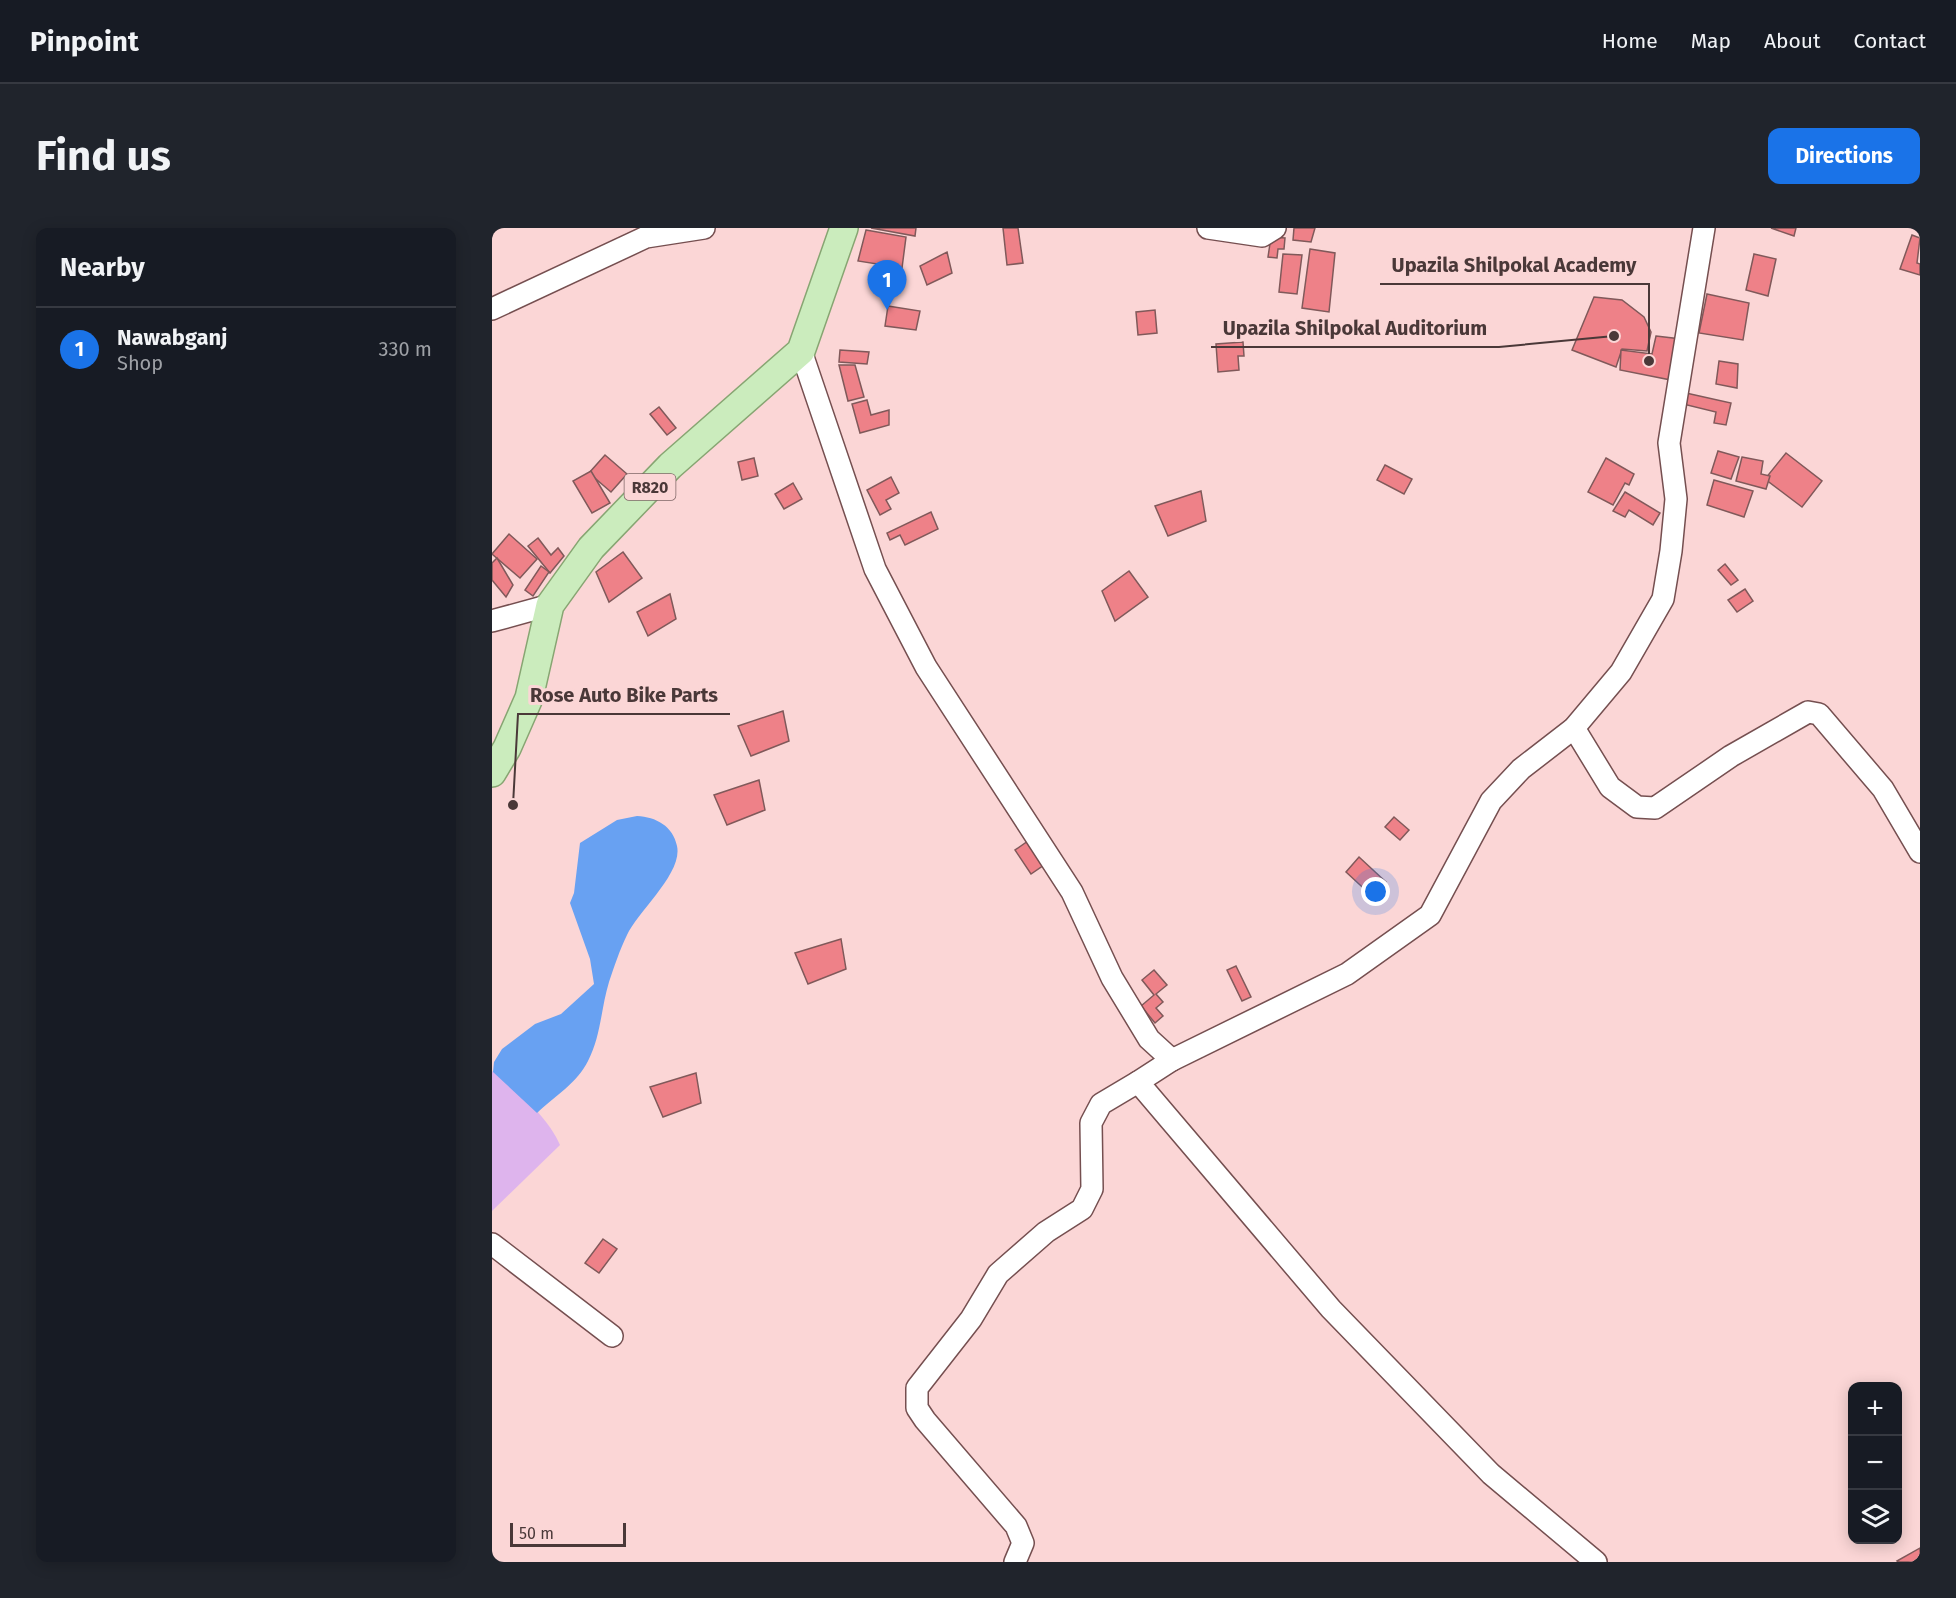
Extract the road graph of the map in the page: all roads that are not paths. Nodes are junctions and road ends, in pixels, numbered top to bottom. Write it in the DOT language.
graph roads {
  1 [pos="704,228"];
  2 [pos="844,228"];
  3 [pos="1208,228"];
  4 [pos="1275,228"];
  5 [pos="1704,228"];
  6 [pos="492,309"];
  7 [pos="801,351"];
  8 [pos="550,605"];
  9 [pos="492,621"];
  10 [pos="1574,728"];
  11 [pos="492,772"];
  12 [pos="1920,852"];
  13 [pos="1172,1060"];
  14 [pos="1138,1082"];
  15 [pos="492,1244"];
  16 [pos="612,1336"];
  17 [pos="1015,1562"];
  18 [pos="1596,1562"];
  1 -- 6 [label="street"];
  2 -- 7 [label="main road, R820"];
  3 -- 4 [label="street"];
  5 -- 10 [label="street"];
  7 -- 8 [label="main road, R820"];
  7 -- 13 [label="street"];
  8 -- 9 [label="street"];
  8 -- 11 [label="main road, R820"];
  10 -- 12 [label="street"];
  10 -- 13 [label="street"];
  13 -- 14 [label="street"];
  14 -- 17 [label="street"];
  14 -- 18 [label="street"];
  15 -- 16 [label="street"];
}
